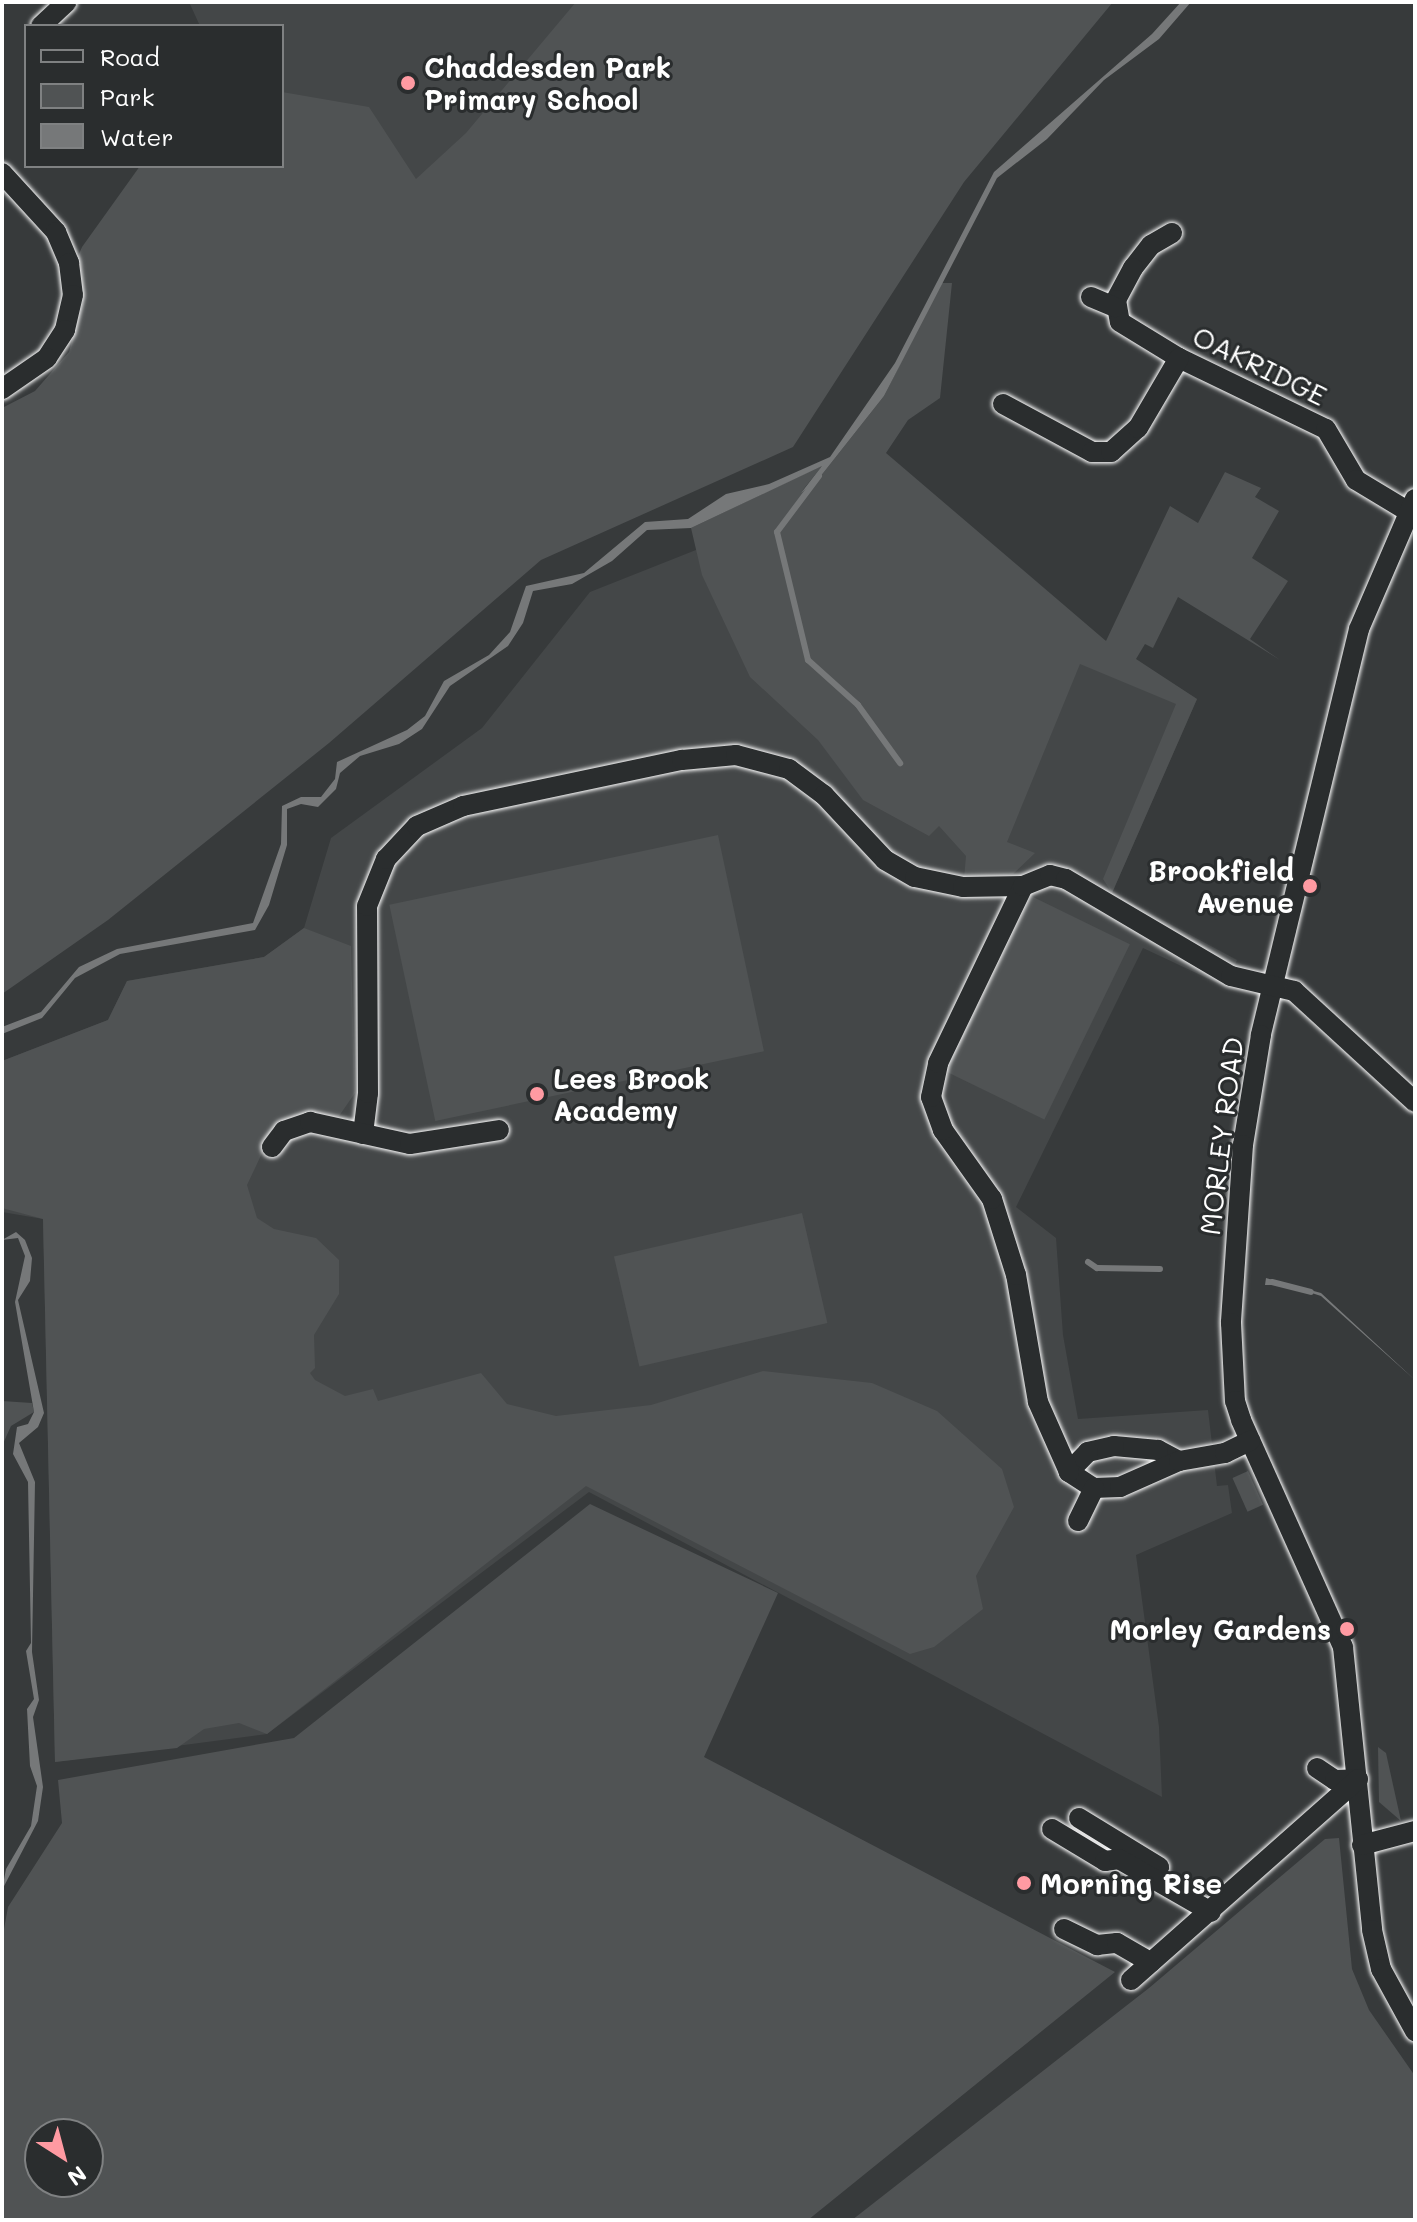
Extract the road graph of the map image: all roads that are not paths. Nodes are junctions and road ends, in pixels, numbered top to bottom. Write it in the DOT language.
graph roads {
  1 [pos="2,173"];
  2 [pos="1172,233"];
  3 [pos="1091,297"];
  4 [pos="1115,307"];
  5 [pos="1179,358"];
  6 [pos="2,389"];
  7 [pos="1003,404"];
  8 [pos="1412,506"];
  9 [pos="1023,886"];
  10 [pos="1272,986"];
  11 [pos="1415,1102"];
  12 [pos="499,1130"];
  13 [pos="363,1134"];
  14 [pos="272,1147"];
  15 [pos="1250,1441"];
  16 [pos="1179,1461"];
  17 [pos="1069,1472"];
  18 [pos="1094,1488"];
  19 [pos="1078,1521"];
  20 [pos="1317,1768"];
  21 [pos="1358,1779"];
  22 [pos="1079,1818"];
  23 [pos="1052,1829"];
  24 [pos="1415,1831"];
  25 [pos="1362,1845"];
  26 [pos="1216,1908"];
  27 [pos="1064,1929"];
  28 [pos="1151,1963"];
  29 [pos="1131,1980"];
  30 [pos="1415,2031"];
  1 -- 6 [label="street"];
  2 -- 4 [label="street"];
  3 -- 4 [label="street, OAKRIDGE"];
  4 -- 5 [label="street, OAKRIDGE"];
  5 -- 7 [label="street"];
  5 -- 8 [label="street, OAKRIDGE"];
  8 -- 10 [label="street, MORLEY ROAD"];
  9 -- 10 [label="street"];
  9 -- 13 [label="street"];
  9 -- 17 [label="street"];
  10 -- 11 [label="street"];
  10 -- 15 [label="street, MORLEY ROAD"];
  12 -- 13 [label="street"];
  13 -- 14 [label="street"];
  15 -- 16 [label="street"];
  15 -- 21 [label="street, MORLEY ROAD"];
  16 -- 17 [label="street"];
  16 -- 18 [label="street"];
  17 -- 18 [label="street"];
  18 -- 19 [label="street"];
  20 -- 21 [label="street"];
  21 -- 25 [label="street, MORLEY ROAD"];
  21 -- 26 [label="street"];
  22 -- 26 [label="street"];
  23 -- 26 [label="street"];
  24 -- 25 [label="street"];
  25 -- 30 [label="street, MORLEY ROAD"];
  26 -- 28 [label="street"];
  27 -- 28 [label="street"];
  28 -- 29 [label="street"];
}
